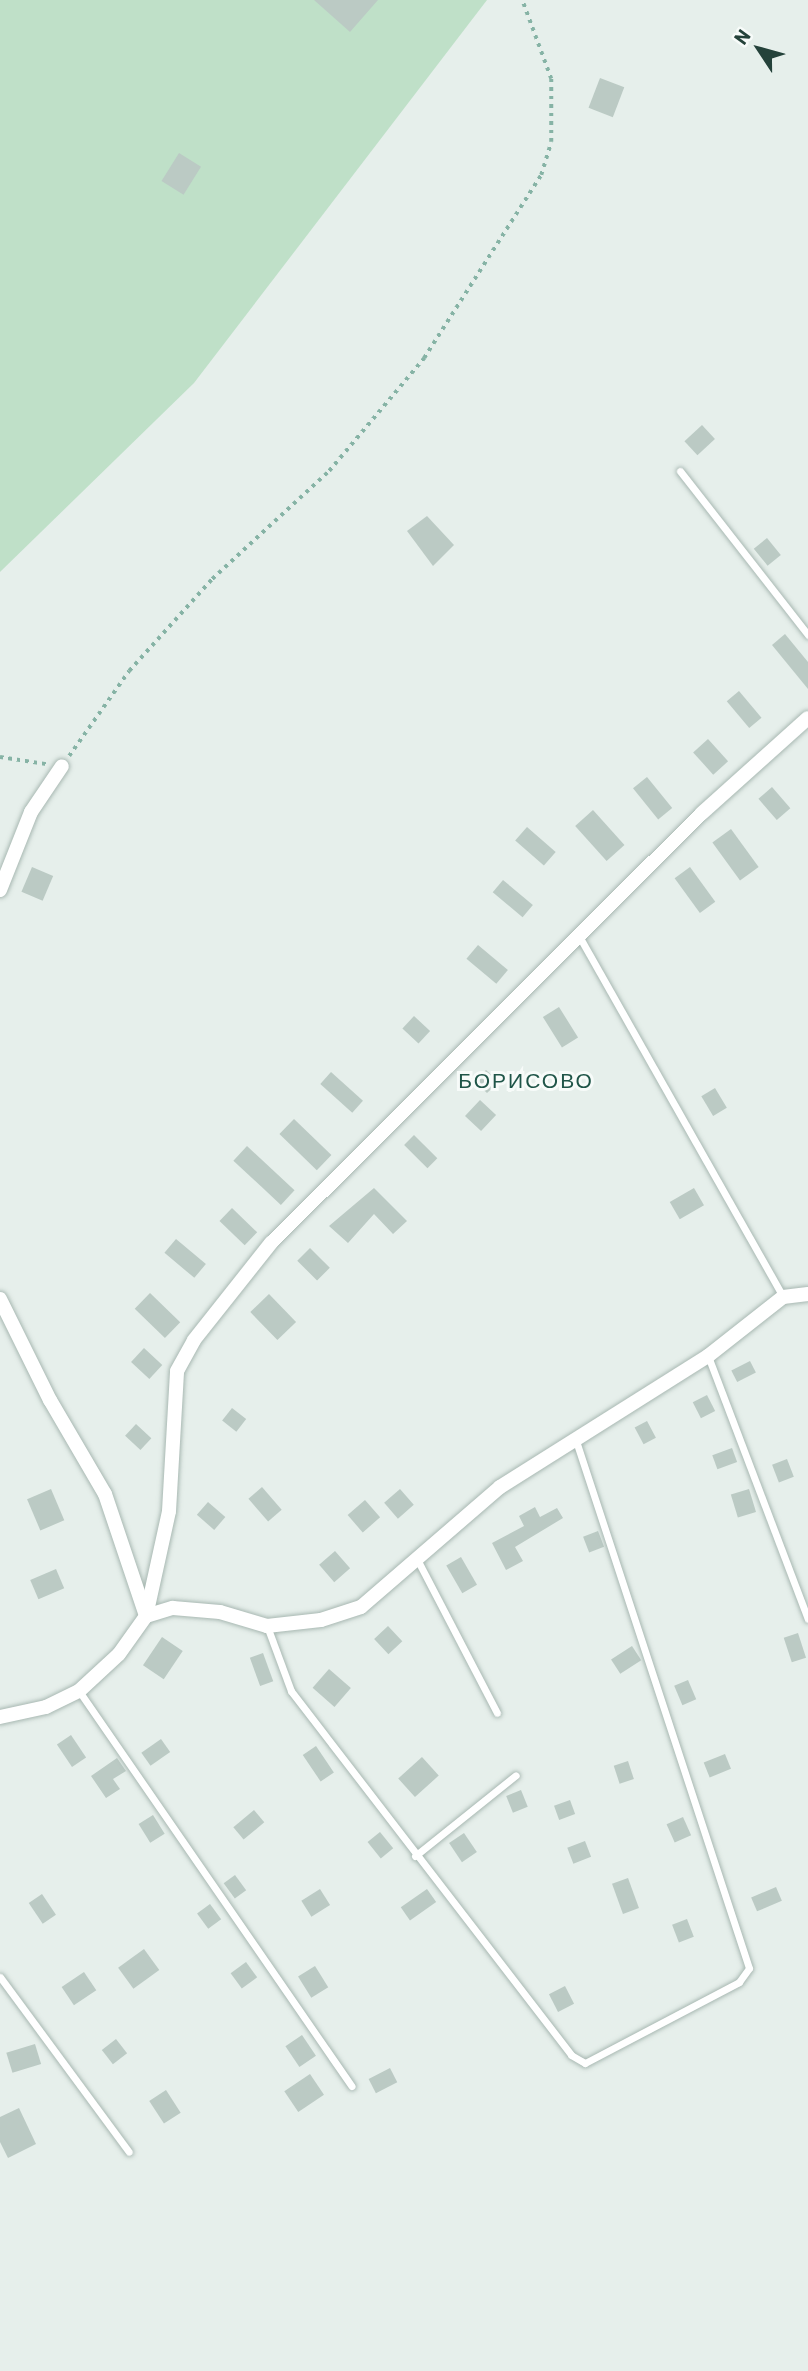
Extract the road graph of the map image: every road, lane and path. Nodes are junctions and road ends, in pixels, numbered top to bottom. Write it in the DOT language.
graph roads {
  1 [pos="522,0"];
  2 [pos="680,471"];
  3 [pos="808,635"];
  4 [pos="808,718"];
  5 [pos="0,757"];
  6 [pos="62,766"];
  7 [pos="0,890"];
  8 [pos="579,935"];
  9 [pos="808,1294"];
  10 [pos="783,1297"];
  11 [pos="0,1299"];
  12 [pos="708,1356"];
  13 [pos="576,1441"];
  14 [pos="418,1561"];
  15 [pos="146,1616"];
  16 [pos="808,1619"];
  17 [pos="267,1626"];
  18 [pos="79,1691"];
  19 [pos="498,1713"];
  20 [pos="0,1717"];
  21 [pos="516,1775"];
  22 [pos="415,1856"];
  23 [pos="0,1978"];
  24 [pos="351,2086"];
  25 [pos="129,2152"];
  1 -- 6 [label="path"];
  2 -- 3 [label="lane"];
  4 -- 8 [label="street"];
  5 -- 6 [label="path"];
  6 -- 7 [label="street"];
  8 -- 10 [label="lane"];
  8 -- 15 [label="street"];
  9 -- 10 [label="street"];
  10 -- 12 [label="street"];
  11 -- 15 [label="street"];
  12 -- 13 [label="street"];
  12 -- 16 [label="lane"];
  13 -- 14 [label="street"];
  13 -- 22 [label="lane"];
  14 -- 17 [label="street"];
  14 -- 19 [label="lane"];
  15 -- 17 [label="street"];
  15 -- 18 [label="street"];
  17 -- 22 [label="lane"];
  18 -- 20 [label="street"];
  18 -- 24 [label="lane"];
  21 -- 22 [label="lane"];
  23 -- 25 [label="lane"];
}
